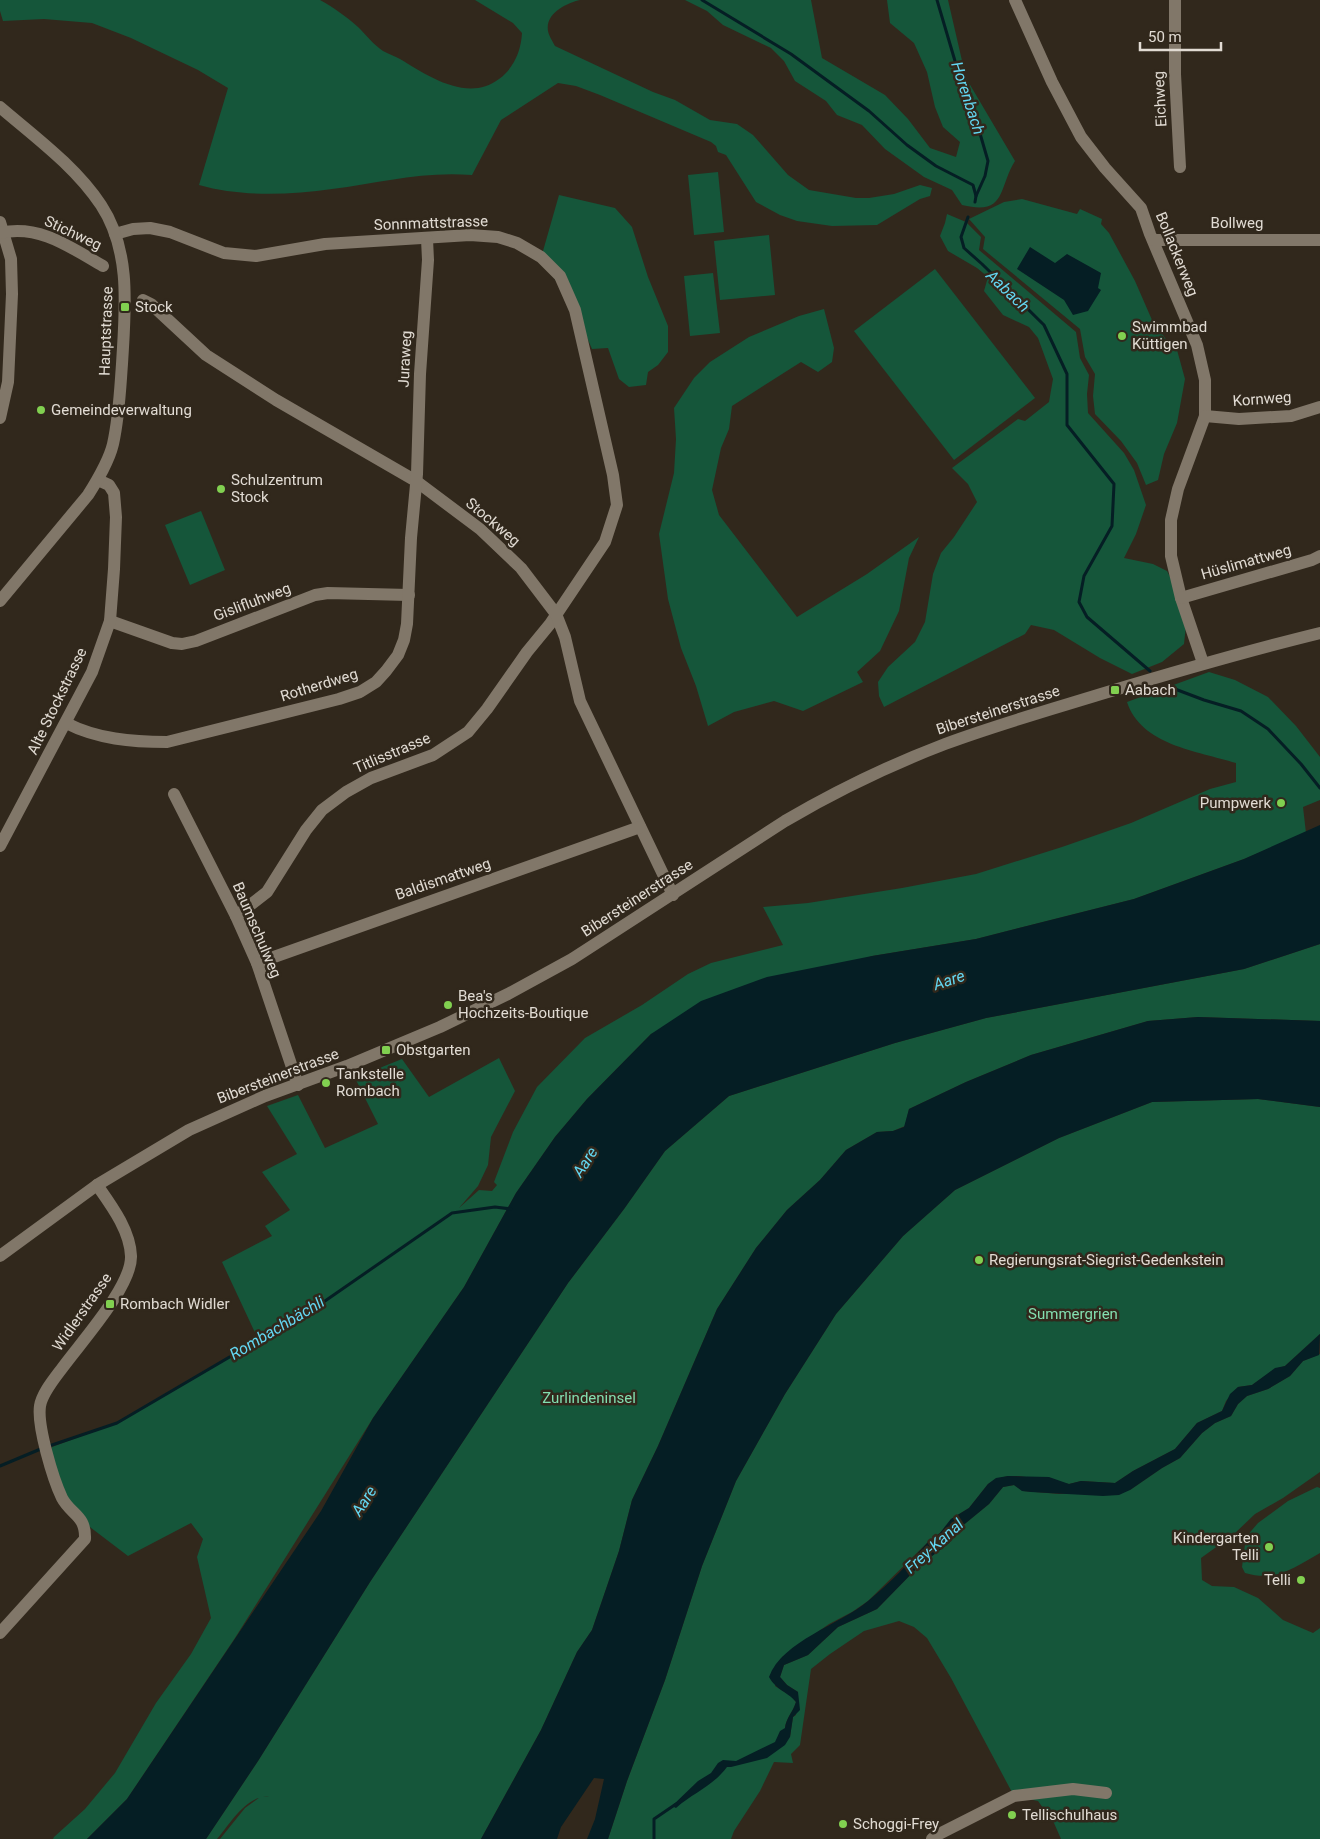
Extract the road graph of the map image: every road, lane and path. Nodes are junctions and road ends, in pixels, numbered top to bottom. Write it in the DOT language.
graph roads {
  1 [pos="1015,0"];
  2 [pos="1175,0"];
  3 [pos="0,107"];
  4 [pos="1180,167"];
  5 [pos="1,229"];
  6 [pos="115,234"];
  7 [pos="427,239"];
  8 [pos="1153,240"];
  9 [pos="1320,240"];
  10 [pos="103,266"];
  11 [pos="143,300"];
  12 [pos="1320,407"];
  13 [pos="1205,416"];
  14 [pos="0,418"];
  15 [pos="98,480"];
  16 [pos="416,481"];
  17 [pos="1320,556"];
  18 [pos="2,594"];
  19 [pos="409,595"];
  20 [pos="1181,598"];
  21 [pos="556,614"];
  22 [pos="110,621"];
  23 [pos="1320,633"];
  24 [pos="1203,663"];
  25 [pos="66,722"];
  26 [pos="174,794"];
  27 [pos="640,827"];
  28 [pos="0,846"];
  29 [pos="673,895"];
  30 [pos="236,916"];
  31 [pos="257,963"];
  32 [pos="298,1085"];
  33 [pos="97,1185"];
  34 [pos="0,1256"];
  35 [pos="0,1633"];
  36 [pos="1106,1793"];
  37 [pos="932,1839"];
  1 -- 8 [label="street, Bollackerweg"];
  2 -- 4 [label="street, Eichweg"];
  3 -- 6 [label="street, Hauptstrasse"];
  5 -- 10 [label="street, Stichweg"];
  5 -- 14 [label="street"];
  6 -- 7 [label="street, Sonnmattstrasse"];
  6 -- 15 [label="street, Hauptstrasse"];
  7 -- 16 [label="street, Juraweg"];
  7 -- 21 [label="street, Sonnmattstrasse"];
  8 -- 9 [label="street, Bollweg"];
  8 -- 13 [label="street, Bollackerweg"];
  11 -- 16 [label="street, Stockweg"];
  12 -- 13 [label="street, Kornweg"];
  13 -- 20 [label="street, Bollackerweg"];
  15 -- 18 [label="street, Hauptstrasse"];
  15 -- 22 [label="street, Alte Stockstrasse"];
  16 -- 19 [label="street, Rotherdweg"];
  16 -- 21 [label="street, Stockweg"];
  17 -- 20 [label="street, Hüslimattweg"];
  19 -- 22 [label="street, Gislifluhweg"];
  19 -- 25 [label="street, Rotherdweg"];
  20 -- 24 [label="street, Bollackerweg"];
  21 -- 27 [label="street, Stockweg"];
  21 -- 30 [label="street, Titlisstrasse"];
  22 -- 25 [label="street, Alte Stockstrasse"];
  23 -- 24 [label="street, Bibersteinerstrasse"];
  24 -- 29 [label="street, Bibersteinerstrasse"];
  25 -- 28 [label="street, Alte Stockstrasse"];
  26 -- 30 [label="street, Baumschulweg"];
  27 -- 29 [label="street, Stockweg"];
  27 -- 31 [label="street, Baldismattweg"];
  29 -- 32 [label="street, Bibersteinerstrasse"];
  30 -- 31 [label="street, Baumschulweg"];
  31 -- 32 [label="street, Baumschulweg"];
  32 -- 33 [label="street, Bibersteinerstrasse"];
  33 -- 34 [label="street, Bibersteinerstrasse"];
  33 -- 35 [label="street, Widlerstrasse"];
  36 -- 37 [label="street"];
}
